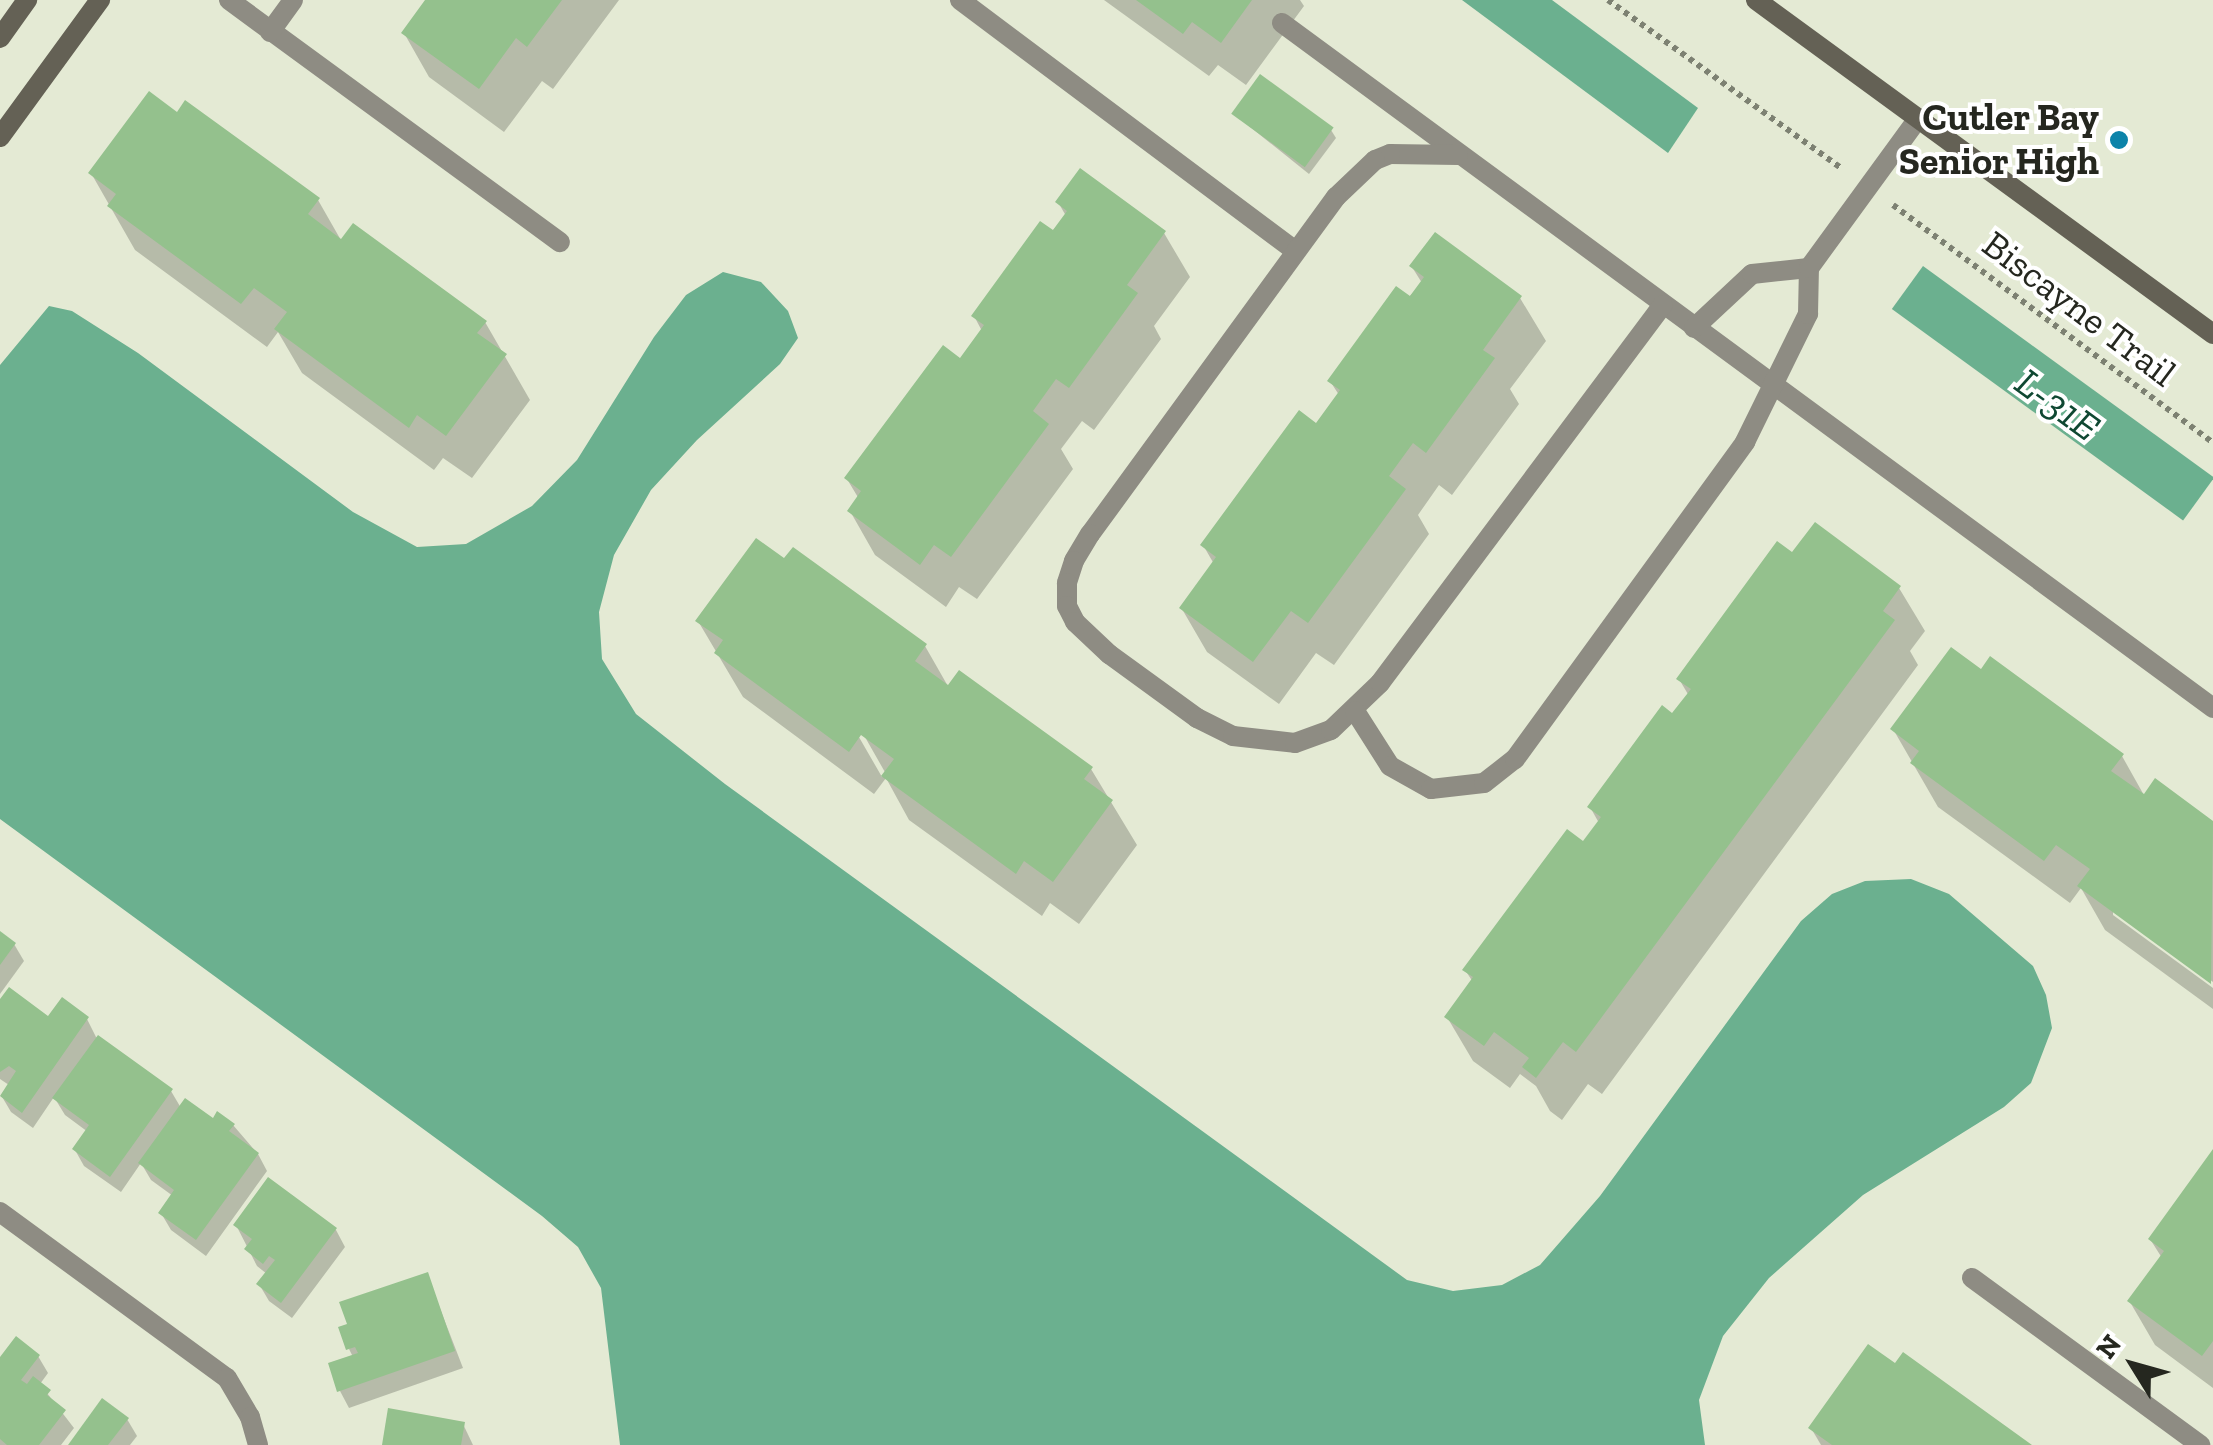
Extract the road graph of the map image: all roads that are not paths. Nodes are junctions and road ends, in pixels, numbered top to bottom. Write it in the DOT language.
graph roads {
  1 [pos="27,0"];
  2 [pos="100,0"];
  3 [pos="230,0"];
  4 [pos="293,0"];
  5 [pos="960,0"];
  6 [pos="1756,0"];
  7 [pos="1282,24"];
  8 [pos="270,32"];
  9 [pos="0,38"];
  10 [pos="1917,120"];
  11 [pos="0,137"];
  12 [pos="1458,155"];
  13 [pos="560,242"];
  14 [pos="1296,251"];
  15 [pos="1809,268"];
  16 [pos="1663,305"];
  17 [pos="1694,328"];
  18 [pos="2213,334"];
  19 [pos="1776,387"];
  20 [pos="2213,708"];
  21 [pos="1356,712"];
  22 [pos="0,1212"];
  23 [pos="1972,1278"];
  24 [pos="258,1440"];
  25 [pos="2200,1445"];
  1 -- 9 [label="street"];
  2 -- 11 [label="street"];
  3 -- 8 [label="street"];
  4 -- 8 [label="street"];
  5 -- 14 [label="street"];
  6 -- 10 [label="street"];
  7 -- 12 [label="street"];
  8 -- 13 [label="street"];
  10 -- 15 [label="street"];
  10 -- 18 [label="street"];
  12 -- 14 [label="street"];
  12 -- 16 [label="street"];
  14 -- 21 [label="street"];
  15 -- 17 [label="street"];
  15 -- 19 [label="street"];
  16 -- 17 [label="street"];
  16 -- 21 [label="street"];
  17 -- 19 [label="street"];
  19 -- 20 [label="street"];
  19 -- 21 [label="street"];
  22 -- 24 [label="street"];
  23 -- 25 [label="street"];
}
